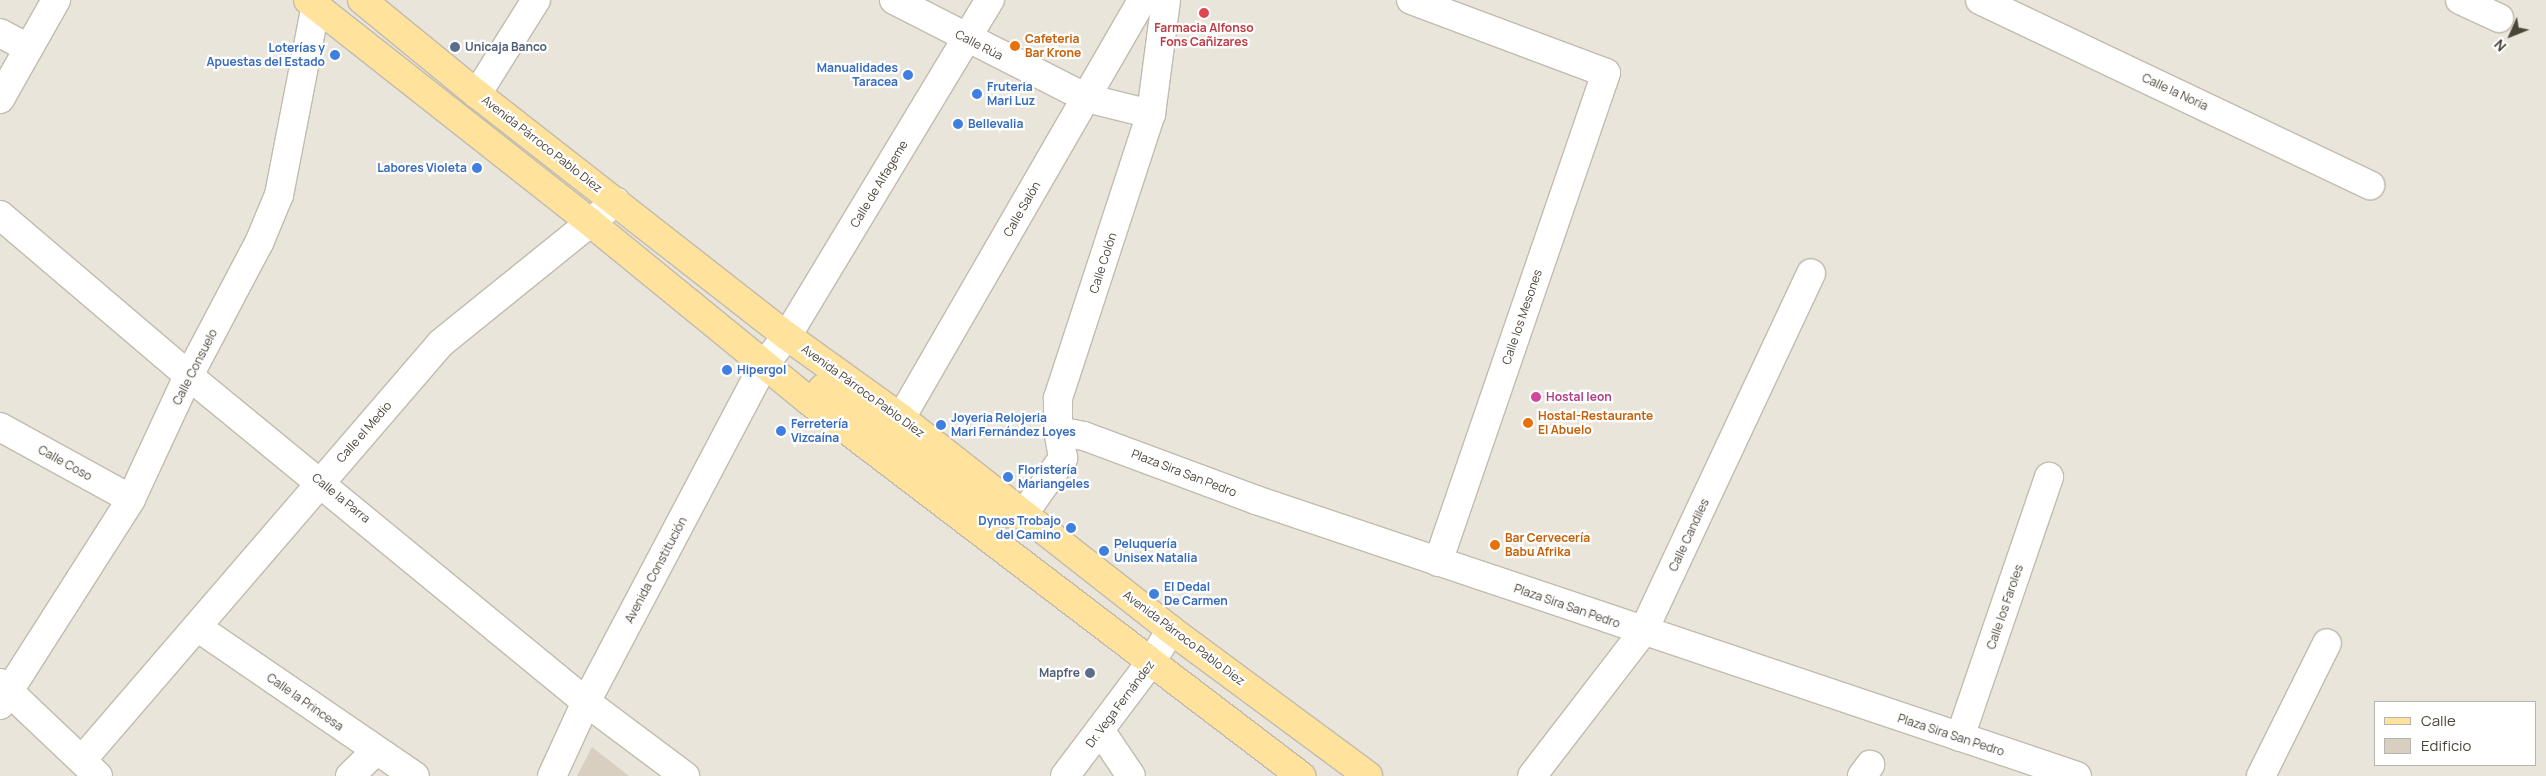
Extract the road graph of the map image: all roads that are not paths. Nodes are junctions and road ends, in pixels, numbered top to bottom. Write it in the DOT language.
graph roads {
  1 [pos="56,0"];
  2 [pos="362,0"];
  3 [pos="536,0"];
  4 [pos="894,0"];
  5 [pos="990,0"];
  6 [pos="1142,0"];
  7 [pos="1166,0"];
  8 [pos="1411,0"];
  9 [pos="1980,0"];
  10 [pos="2460,0"];
  11 [pos="313,2"];
  12 [pos="2499,18"];
  13 [pos="0,33"];
  14 [pos="966,39"];
  15 [pos="28,48"];
  16 [pos="477,94"];
  17 [pos="1086,98"];
  18 [pos="0,99"];
  19 [pos="1152,114"];
  20 [pos="2370,185"];
  21 [pos="616,202"];
  22 [pos="0,215"];
  23 [pos="591,223"];
  24 [pos="1811,273"];
  25 [pos="787,336"];
  26 [pos="764,365"];
  27 [pos="189,376"];
  28 [pos="901,418"];
  29 [pos="0,427"];
  30 [pos="1058,431"];
  31 [pos="2049,477"];
  32 [pos="322,482"];
  33 [pos="130,499"];
  34 [pos="1023,515"];
  35 [pos="1438,562"];
  36 [pos="197,627"];
  37 [pos="1171,630"];
  38 [pos="1642,632"];
  39 [pos="2327,644"];
  40 [pos="1151,662"];
  41 [pos="3,693"];
  42 [pos="586,702"];
  43 [pos="1100,730"];
  44 [pos="1960,737"];
  45 [pos="376,751"];
  46 [pos="90,768"];
  47 [pos="350,776"];
  48 [pos="415,776"];
  49 [pos="552,776"];
  50 [pos="685,776"];
  51 [pos="1065,776"];
  52 [pos="1131,776"];
  53 [pos="1301,776"];
  54 [pos="1368,776"];
  55 [pos="1532,776"];
  56 [pos="2077,776"];
  57 [pos="2261,776"];
  1 -- 15 [label="street"];
  2 -- 16 [label="main road, Avenida Párroco Pablo Díez"];
  3 -- 16 [label="street"];
  4 -- 14 [label="street, Calle Rúa"];
  5 -- 14 [label="street, Calle de Alfageme"];
  6 -- 17 [label="street, Calle Salón"];
  7 -- 19 [label="street, Calle Colón"];
  8 -- 35 [label="street, Calle los Mesones"];
  9 -- 20 [label="street, Calle la Noria"];
  10 -- 12 [label="street"];
  11 -- 23 [label="main road"];
  11 -- 27 [label="street, Calle Consuelo"];
  13 -- 15 [label="street"];
  14 -- 17 [label="street, Calle Rúa"];
  14 -- 25 [label="street, Calle de Alfageme"];
  15 -- 18 [label="street"];
  16 -- 21 [label="main road, Avenida Párroco Pablo Díez"];
  17 -- 19 [label="street, Calle Rúa"];
  17 -- 28 [label="street, Calle Salón"];
  19 -- 30 [label="street, Calle Colón"];
  21 -- 23 [label="street, Calle el Medio"];
  21 -- 25 [label="main road, Avenida Párroco Pablo Díez"];
  22 -- 27 [label="street, Calle la Parra"];
  23 -- 26 [label="main road"];
  23 -- 32 [label="street, Calle el Medio"];
  24 -- 38 [label="street, Calle Candiles"];
  25 -- 26 [label="street, Calle de Alfageme"];
  25 -- 28 [label="main road, Avenida Párroco Pablo Díez"];
  26 -- 34 [label="main road"];
  26 -- 40 [label="main road"];
  26 -- 42 [label="street, Avenida Constitución"];
  27 -- 32 [label="street, Calle la Parra"];
  27 -- 33 [label="street, Calle Consuelo"];
  28 -- 34 [label="main road, Avenida Párroco Pablo Díez"];
  29 -- 33 [label="street, Calle Coso"];
  30 -- 34 [label="street, Calle Colón"];
  30 -- 35 [label="street, Plaza Sira San Pedro"];
  31 -- 44 [label="street, Calle los Faroles"];
  32 -- 36 [label="street, Calle el Medio"];
  32 -- 42 [label="street, Calle la Parra"];
  33 -- 41 [label="street, Calle Consuelo"];
  34 -- 37 [label="main road, Avenida Párroco Pablo Díez"];
  35 -- 38 [label="street, Plaza Sira San Pedro"];
  36 -- 45 [label="street, Calle la Princesa"];
  36 -- 46 [label="street, Calle el Medio"];
  37 -- 40 [label="street, Dr. Vega Fernández"];
  37 -- 54 [label="main road, Avenida Párroco Pablo Díez"];
  38 -- 44 [label="street, Plaza Sira San Pedro"];
  38 -- 55 [label="street, Calle Candiles"];
  39 -- 57 [label="street"];
  40 -- 43 [label="street, Dr. Vega Fernández"];
  40 -- 53 [label="main road"];
  41 -- 46 [label="street"];
  42 -- 49 [label="street, Avenida Constitución"];
  42 -- 50 [label="street, Calle la Parra"];
  43 -- 51 [label="street, Dr. Vega Fernández"];
  43 -- 52 [label="street"];
  44 -- 56 [label="street, Plaza Sira San Pedro"];
  45 -- 47 [label="street"];
  45 -- 48 [label="street, Calle la Princesa"];
}
